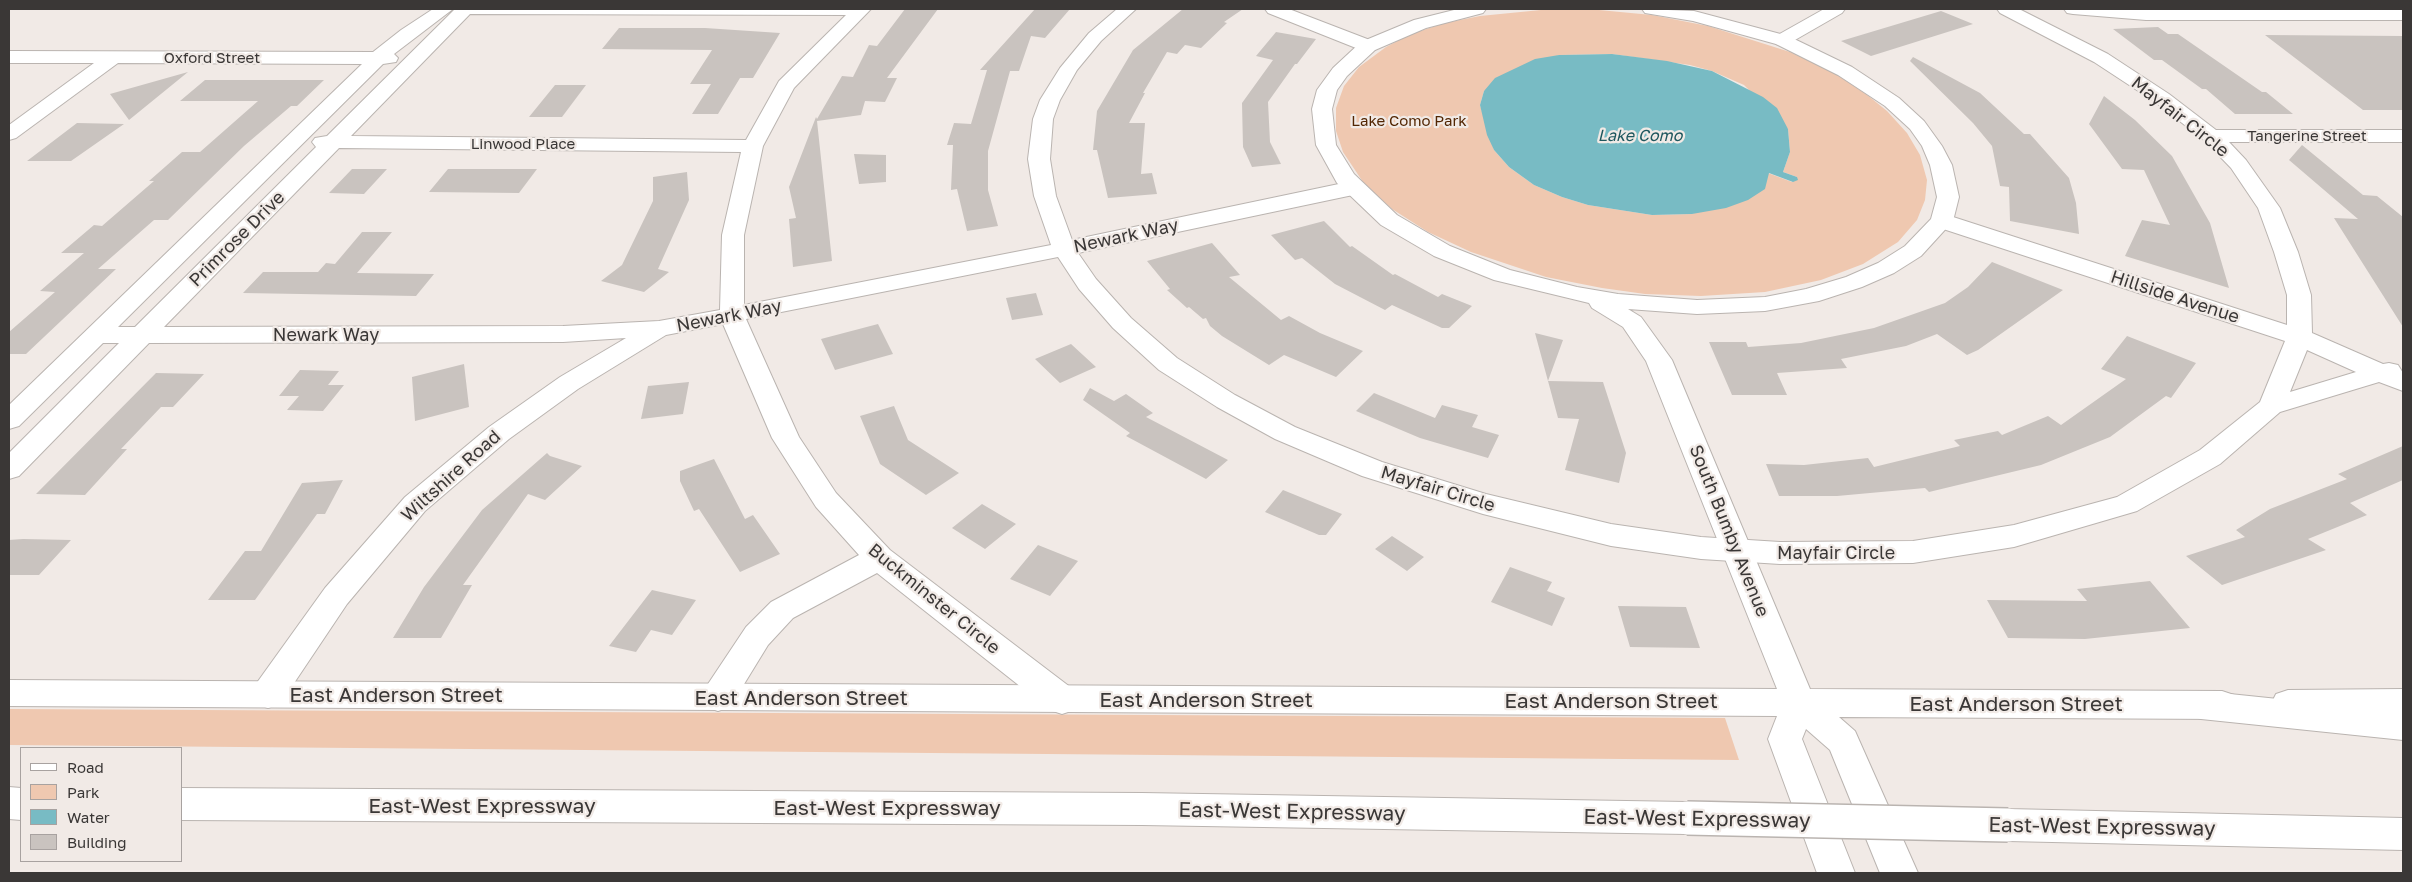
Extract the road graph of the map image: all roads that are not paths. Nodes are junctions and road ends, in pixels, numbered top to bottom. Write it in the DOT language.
graph roads {
  1 [pos="444,9"];
  2 [pos="465,9"];
  3 [pos="1127,9"];
  4 [pos="1274,9"];
  5 [pos="1477,9"];
  6 [pos="1651,9"];
  7 [pos="1836,9"];
  8 [pos="2006,9"];
  9 [pos="2073,9"];
  10 [pos="860,10"];
  11 [pos="2403,15"];
  12 [pos="1782,40"];
  13 [pos="1368,46"];
  14 [pos="9,57"];
  15 [pos="114,57"];
  16 [pos="378,58"];
  17 [pos="416,59"];
  18 [pos="9,134"];
  19 [pos="2210,136"];
  20 [pos="2403,136"];
  21 [pos="293,142"];
  22 [pos="333,142"];
  23 [pos="753,146"];
  24 [pos="1353,188"];
  25 [pos="1942,221"];
  26 [pos="1064,249"];
  27 [pos="1576,294"];
  28 [pos="1697,307"];
  29 [pos="732,316"];
  30 [pos="660,329"];
  31 [pos="94,335"];
  32 [pos="140,336"];
  33 [pos="2299,337"];
  34 [pos="1659,360"];
  35 [pos="2396,375"];
  36 [pos="2271,406"];
  37 [pos="9,420"];
  38 [pos="9,469"];
  39 [pos="1738,552"];
  40 [pos="879,558"];
  41 [pos="9,693"];
  42 [pos="268,694"];
  43 [pos="718,697"];
  44 [pos="1062,700"];
  45 [pos="1799,702"];
  46 [pos="2403,703"];
  47 [pos="2202,705"];
  48 [pos="2403,726"];
  49 [pos="182,804"];
  50 [pos="2403,834"];
  51 [pos="1836,873"];
  52 [pos="1899,873"];
  1 -- 16 [label="main road, Primrose Drive"];
  2 -- 10 [label="main road"];
  2 -- 17 [label="main road, Primrose Drive"];
  3 -- 26 [label="main road, Mayfair Circle"];
  4 -- 13 [label="main road"];
  5 -- 13 [label="main road"];
  6 -- 12 [label="main road"];
  7 -- 12 [label="main road"];
  8 -- 19 [label="main road, Mayfair Circle"];
  9 -- 11 [label="main road"];
  10 -- 23 [label="main road, Buckminster Circle"];
  12 -- 25 [label="main road"];
  13 -- 24 [label="main road"];
  14 -- 15 [label="main road, Oxford Street"];
  15 -- 16 [label="main road, Oxford Street"];
  15 -- 18 [label="main road"];
  16 -- 17 [label="main road, Oxford Street"];
  16 -- 21 [label="main road, Primrose Drive"];
  17 -- 22 [label="main road, Primrose Drive"];
  19 -- 20 [label="main road, Tangerine Street"];
  19 -- 33 [label="main road, Mayfair Circle"];
  21 -- 22 [label="main road, Linwood Place"];
  21 -- 31 [label="main road, Primrose Drive"];
  22 -- 23 [label="main road, Linwood Place"];
  22 -- 32 [label="main road, Primrose Drive"];
  23 -- 29 [label="main road, Buckminster Circle"];
  24 -- 26 [label="main road, Newark Way"];
  24 -- 27 [label="main road"];
  25 -- 28 [label="main road"];
  25 -- 33 [label="main road, Hillside Avenue"];
  26 -- 29 [label="main road, Newark Way"];
  26 -- 39 [label="main road, Mayfair Circle"];
  27 -- 28 [label="main road"];
  27 -- 34 [label="main road, South Bumby Avenue"];
  28 -- 34 [label="main road, South Bumby Avenue"];
  29 -- 30 [label="main road, Newark Way"];
  29 -- 40 [label="main road, Buckminster Circle"];
  30 -- 32 [label="main road, Newark Way"];
  30 -- 42 [label="main road, Wiltshire Road"];
  31 -- 32 [label="main road, Newark Way"];
  31 -- 37 [label="main road, Primrose Drive"];
  32 -- 38 [label="main road, Primrose Drive"];
  33 -- 35 [label="main road, Hillside Avenue"];
  33 -- 36 [label="main road, Mayfair Circle"];
  34 -- 39 [label="main road, South Bumby Avenue"];
  35 -- 36 [label="main road"];
  36 -- 39 [label="main road, Mayfair Circle"];
  39 -- 45 [label="main road, South Bumby Avenue"];
  40 -- 43 [label="main road"];
  40 -- 44 [label="main road, Buckminster Circle"];
  41 -- 42 [label="main road, East Anderson Street"];
  42 -- 43 [label="main road, East Anderson Street"];
  43 -- 44 [label="main road, East Anderson Street"];
  44 -- 45 [label="main road, East Anderson Street"];
  45 -- 47 [label="main road, East Anderson Street"];
  45 -- 51 [label="main road"];
  45 -- 52 [label="main road, South Bumby Avenue"];
  46 -- 47 [label="main road, East Anderson Street"];
  47 -- 48 [label="main road"];
  49 -- 50 [label="main road, East-West Expressway, bridge"];
}
